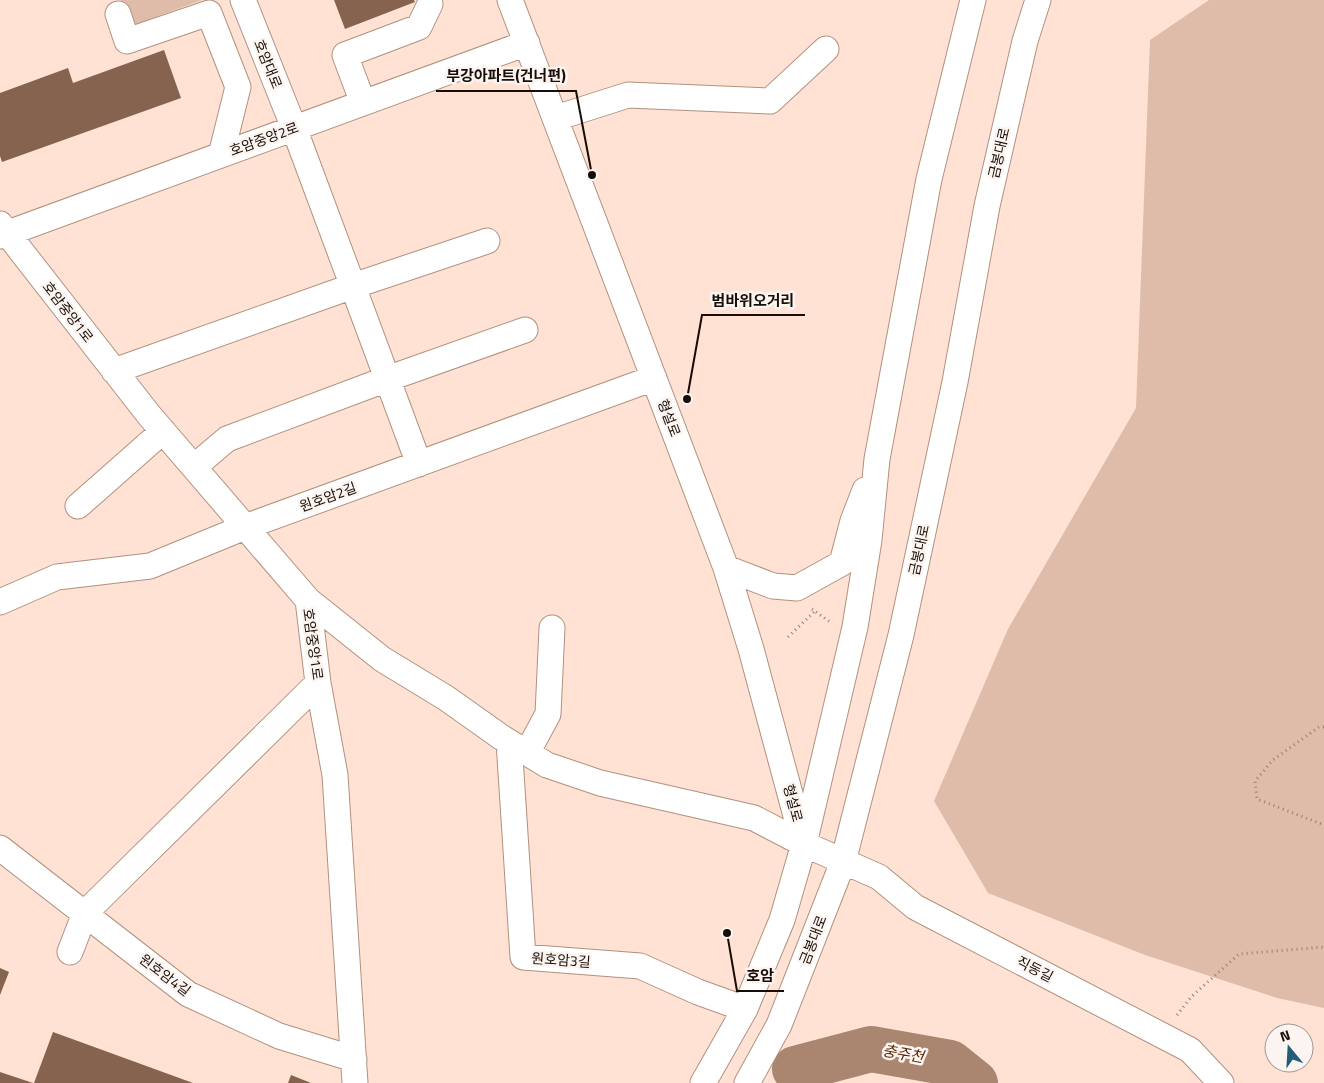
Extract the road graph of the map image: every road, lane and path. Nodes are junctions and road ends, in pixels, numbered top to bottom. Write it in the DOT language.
graph roads {
  1 [pos="243,0"];
  2 [pos="510,0"];
  3 [pos="973,0"];
  4 [pos="1038,0"];
  5 [pos="430,4"];
  6 [pos="209,6"];
  7 [pos="118,14"];
  8 [pos="527,42"];
  9 [pos="826,49"];
  10 [pos="363,103"];
  11 [pos="556,118"];
  12 [pos="294,128"];
  13 [pos="221,155"];
  14 [pos="3,231"];
  15 [pos="488,241"];
  16 [pos="353,286"];
  17 [pos="525,330"];
  18 [pos="114,371"];
  19 [pos="654,378"];
  20 [pos="387,379"];
  21 [pos="163,431"];
  22 [pos="877,460"];
  23 [pos="419,464"];
  24 [pos="194,467"];
  25 [pos="78,506"];
  26 [pos="245,527"];
  27 [pos="726,568"];
  28 [pos="308,600"];
  29 [pos="0,602"];
  30 [pos="808,606"];
  31 [pos="815,611"];
  32 [pos="833,624"];
  33 [pos="552,628"];
  34 [pos="788,637"];
  35 [pos="318,683"];
  36 [pos="1324,727"];
  37 [pos="518,747"];
  38 [pos="1324,825"];
  39 [pos="804,844"];
  40 [pos="0,848"];
  41 [pos="843,862"];
  42 [pos="85,912"];
  43 [pos="1324,947"];
  44 [pos="70,952"];
  45 [pos="745,1009"];
  46 [pos="1161,1035"];
  47 [pos="355,1071"];
  48 [pos="703,1083"];
  49 [pos="747,1083"];
  50 [pos="1221,1083"];
  1 -- 12 [label="street, 호암대로"];
  2 -- 8 [label="street, 형설로"];
  3 -- 22 [label="street"];
  4 -- 41 [label="street, 금봉대로"];
  5 -- 10 [label="street"];
  6 -- 7 [label="street"];
  6 -- 13 [label="street"];
  8 -- 10 [label="street, 호암중앙2로"];
  8 -- 11 [label="street, 형설로"];
  9 -- 11 [label="street"];
  10 -- 12 [label="street, 호암중앙2로"];
  11 -- 19 [label="street, 형설로"];
  12 -- 13 [label="street, 호암중앙2로"];
  12 -- 16 [label="street, 호암대로"];
  13 -- 14 [label="street, 호암중앙2로"];
  14 -- 18 [label="street, 호암중앙1로"];
  15 -- 16 [label="street"];
  16 -- 18 [label="street"];
  16 -- 20 [label="street, 호암대로"];
  17 -- 20 [label="street"];
  18 -- 21 [label="street, 호암중앙1로"];
  19 -- 23 [label="street, 원호암2길"];
  19 -- 27 [label="street, 형설로"];
  20 -- 23 [label="street, 호암대로"];
  20 -- 24 [label="street"];
  21 -- 24 [label="street, 호암중앙1로"];
  21 -- 25 [label="street"];
  22 -- 27 [label="street"];
  22 -- 39 [label="street"];
  23 -- 26 [label="street, 원호암2길"];
  24 -- 26 [label="street, 호암중앙1로"];
  26 -- 28 [label="street, 호암중앙1로"];
  26 -- 29 [label="street, 원호암2길"];
  27 -- 39 [label="street, 형설로"];
  28 -- 35 [label="street, 호암중앙1로"];
  28 -- 37 [label="street"];
  30 -- 31 [label="path"];
  31 -- 32 [label="path"];
  31 -- 34 [label="path"];
  33 -- 37 [label="street"];
  35 -- 42 [label="street"];
  35 -- 47 [label="street, 호암중앙1로"];
  36 -- 38 [label="path"];
  37 -- 39 [label="street"];
  37 -- 45 [label="street, 원호암3길"];
  39 -- 41 [label="street, 직동길"];
  39 -- 45 [label="street"];
  40 -- 42 [label="street, 원호암4길"];
  41 -- 46 [label="street, 직동길"];
  41 -- 49 [label="street, 금봉대로"];
  42 -- 44 [label="street"];
  42 -- 47 [label="street, 원호암4길"];
  43 -- 46 [label="path"];
  45 -- 48 [label="street"];
  46 -- 50 [label="street, 직동길"];
}
